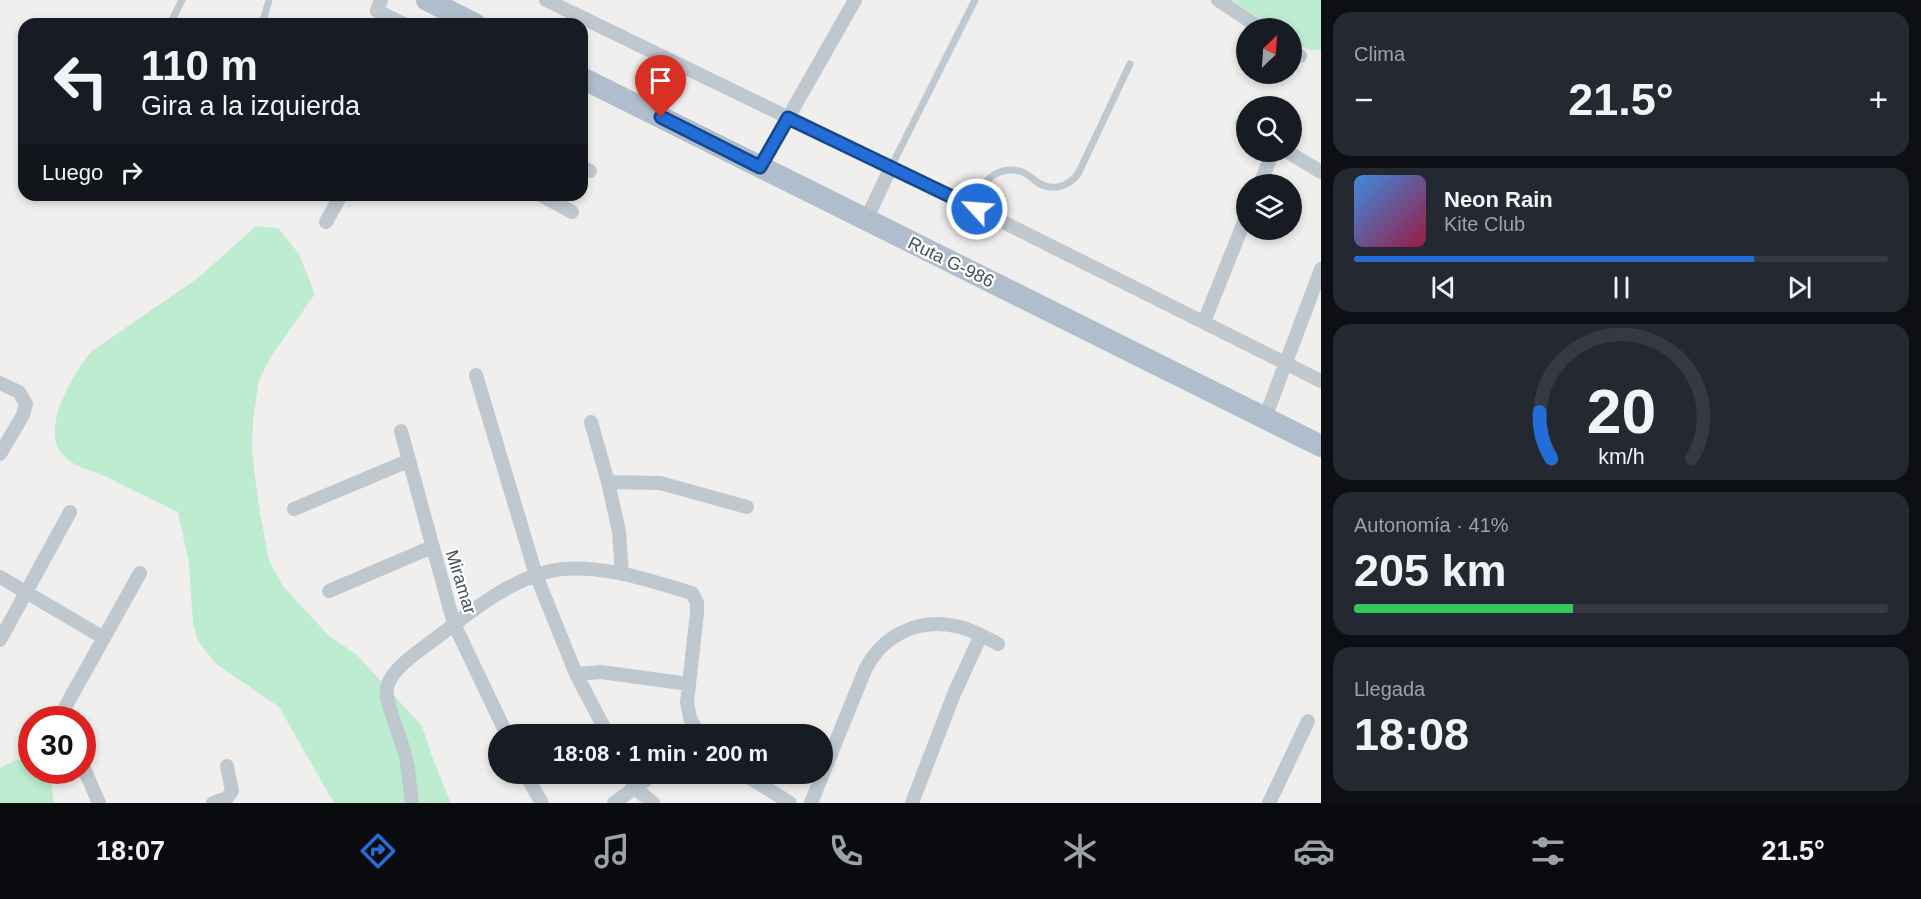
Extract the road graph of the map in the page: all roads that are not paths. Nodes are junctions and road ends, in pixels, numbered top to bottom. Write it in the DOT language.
graph roads {
  1 [pos="182,0"];
  2 [pos="269,0"];
  3 [pos="381,0"];
  4 [pos="427,0"];
  5 [pos="546,0"];
  6 [pos="855,0"];
  7 [pos="975,0"];
  8 [pos="1218,0"];
  9 [pos="173,18"];
  10 [pos="264,18"];
  11 [pos="392,18"];
  12 [pos="463,18"];
  13 [pos="583,18"];
  14 [pos="1245,18"];
  15 [pos="588,20"];
  16 [pos="1130,64"];
  17 [pos="588,81"];
  18 [pos="788,118"];
  19 [pos="1302,160"];
  20 [pos="760,167"];
  21 [pos="891,167"];
  22 [pos="1321,172"];
  23 [pos="338,201"];
  24 [pos="552,201"];
  25 [pos="977,209"];
  26 [pos="572,212"];
  27 [pos="866,220"];
  28 [pos="326,222"];
  29 [pos="1237,240"];
  30 [pos="1321,269"];
  31 [pos="1203,322"];
  32 [pos="1286,363"];
  33 [pos="476,375"];
  34 [pos="1321,381"];
  35 [pos="0,383"];
  36 [pos="1265,418"];
  37 [pos="591,422"];
  38 [pos="401,431"];
  39 [pos="1320,444"];
  40 [pos="0,454"];
  41 [pos="408,461"];
  42 [pos="608,482"];
  43 [pos="747,507"];
  44 [pos="294,509"];
  45 [pos="70,512"];
  46 [pos="432,547"];
  47 [pos="140,573"];
  48 [pos="622,574"];
  49 [pos="536,575"];
  50 [pos="0,577"];
  51 [pos="328,591"];
  52 [pos="26,592"];
  53 [pos="454,624"];
  54 [pos="981,635"];
  55 [pos="104,638"];
  56 [pos="0,640"];
  57 [pos="998,644"];
  58 [pos="576,674"];
  59 [pos="689,684"];
  60 [pos="66,706"];
  61 [pos="1308,721"];
  62 [pos="502,724"];
  63 [pos="602,724"];
  64 [pos="693,724"];
  65 [pos="227,766"];
  66 [pos="91,784"];
  67 [pos="531,784"];
  68 [pos="633,784"];
  69 [pos="640,784"];
  70 [pos="760,784"];
  71 [pos="635,788"];
  72 [pos="99,803"];
  73 [pos="213,803"];
  74 [pos="412,803"];
  75 [pos="542,803"];
  76 [pos="614,803"];
  77 [pos="653,803"];
  78 [pos="790,803"];
  79 [pos="811,803"];
  80 [pos="912,803"];
  81 [pos="1269,803"];
  1 -- 9 [label="lane"];
  2 -- 10 [label="lane"];
  3 -- 11 [label="street"];
  4 -- 12 [label="main road"];
  5 -- 13 [label="street"];
  6 -- 18 [label="street"];
  7 -- 21 [label="lane"];
  8 -- 14 [label="street"];
  15 -- 18 [label="street"];
  16 -- 25 [label="lane"];
  17 -- 20 [label="main road, Ruta G-986"];
  18 -- 20 [label="street"];
  18 -- 21 [label="street"];
  19 -- 22 [label="street"];
  20 -- 27 [label="main road, Ruta G-986"];
  21 -- 25 [label="street"];
  21 -- 27 [label="street"];
  23 -- 28 [label="street"];
  24 -- 26 [label="street"];
  25 -- 31 [label="street"];
  27 -- 36 [label="main road, Ruta G-986"];
  29 -- 31 [label="street"];
  30 -- 32 [label="street"];
  31 -- 32 [label="street"];
  32 -- 34 [label="street"];
  32 -- 36 [label="street"];
  33 -- 49 [label="street"];
  35 -- 40 [label="street"];
  36 -- 39 [label="main road, Ruta G-986"];
  37 -- 42 [label="street"];
  38 -- 41 [label="street, Miramar"];
  41 -- 44 [label="street"];
  41 -- 46 [label="street, Miramar"];
  42 -- 43 [label="street"];
  42 -- 48 [label="street"];
  45 -- 52 [label="street"];
  46 -- 51 [label="street"];
  46 -- 53 [label="street, Miramar"];
  47 -- 55 [label="street"];
  48 -- 49 [label="street"];
  48 -- 59 [label="street"];
  49 -- 53 [label="street"];
  49 -- 58 [label="street"];
  50 -- 52 [label="street"];
  52 -- 55 [label="street"];
  52 -- 56 [label="street"];
  53 -- 62 [label="street, Miramar"];
  53 -- 74 [label="street"];
  54 -- 57 [label="street"];
  54 -- 79 [label="street"];
  54 -- 80 [label="street"];
  55 -- 60 [label="street"];
  58 -- 59 [label="street"];
  58 -- 63 [label="street"];
  59 -- 64 [label="street"];
  61 -- 81 [label="street"];
  65 -- 73 [label="street"];
  66 -- 72 [label="street"];
  67 -- 75 [label="street"];
  68 -- 71 [label="street"];
  69 -- 71 [label="street"];
  70 -- 78 [label="street"];
  71 -- 76 [label="street"];
  71 -- 77 [label="street"];
}
